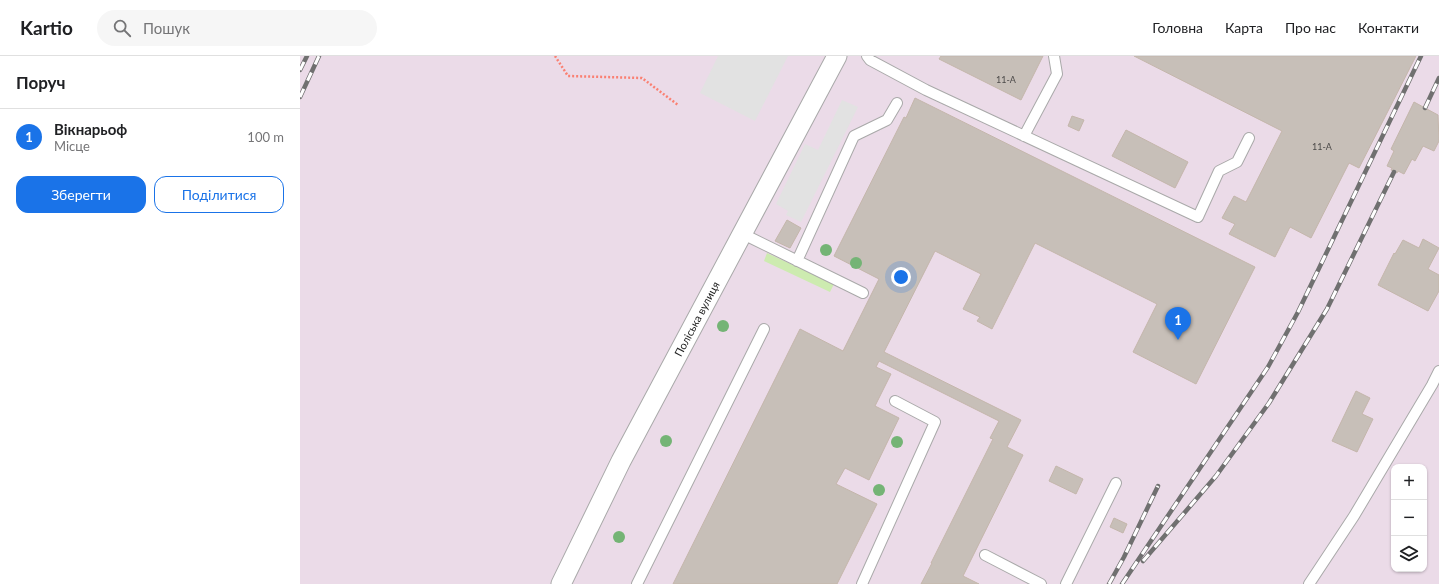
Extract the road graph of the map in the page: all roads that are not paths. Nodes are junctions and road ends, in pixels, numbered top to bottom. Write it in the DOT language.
graph roads {
  1 [pos="837,56"];
  2 [pos="867,56"];
  3 [pos="1054,56"];
  4 [pos="896,103"];
  5 [pos="1024,136"];
  6 [pos="1249,138"];
  7 [pos="743,234"];
  8 [pos="797,260"];
  9 [pos="863,293"];
  10 [pos="764,329"];
  11 [pos="1439,371"];
  12 [pos="895,400"];
  13 [pos="1116,483"];
  14 [pos="985,555"];
  15 [pos="565,582"];
  16 [pos="637,584"];
  17 [pos="862,584"];
  18 [pos="1042,584"];
  19 [pos="1066,584"];
  20 [pos="1309,584"];
  1 -- 7 [label="street, Поліська вулиця"];
  2 -- 5 [label="lane"];
  3 -- 5 [label="lane"];
  4 -- 8 [label="lane"];
  5 -- 6 [label="lane"];
  7 -- 8 [label="lane"];
  7 -- 15 [label="street, Поліська вулиця"];
  8 -- 9 [label="lane"];
  10 -- 16 [label="lane"];
  11 -- 20 [label="lane"];
  12 -- 17 [label="lane"];
  13 -- 19 [label="lane"];
  14 -- 18 [label="lane"];
}
